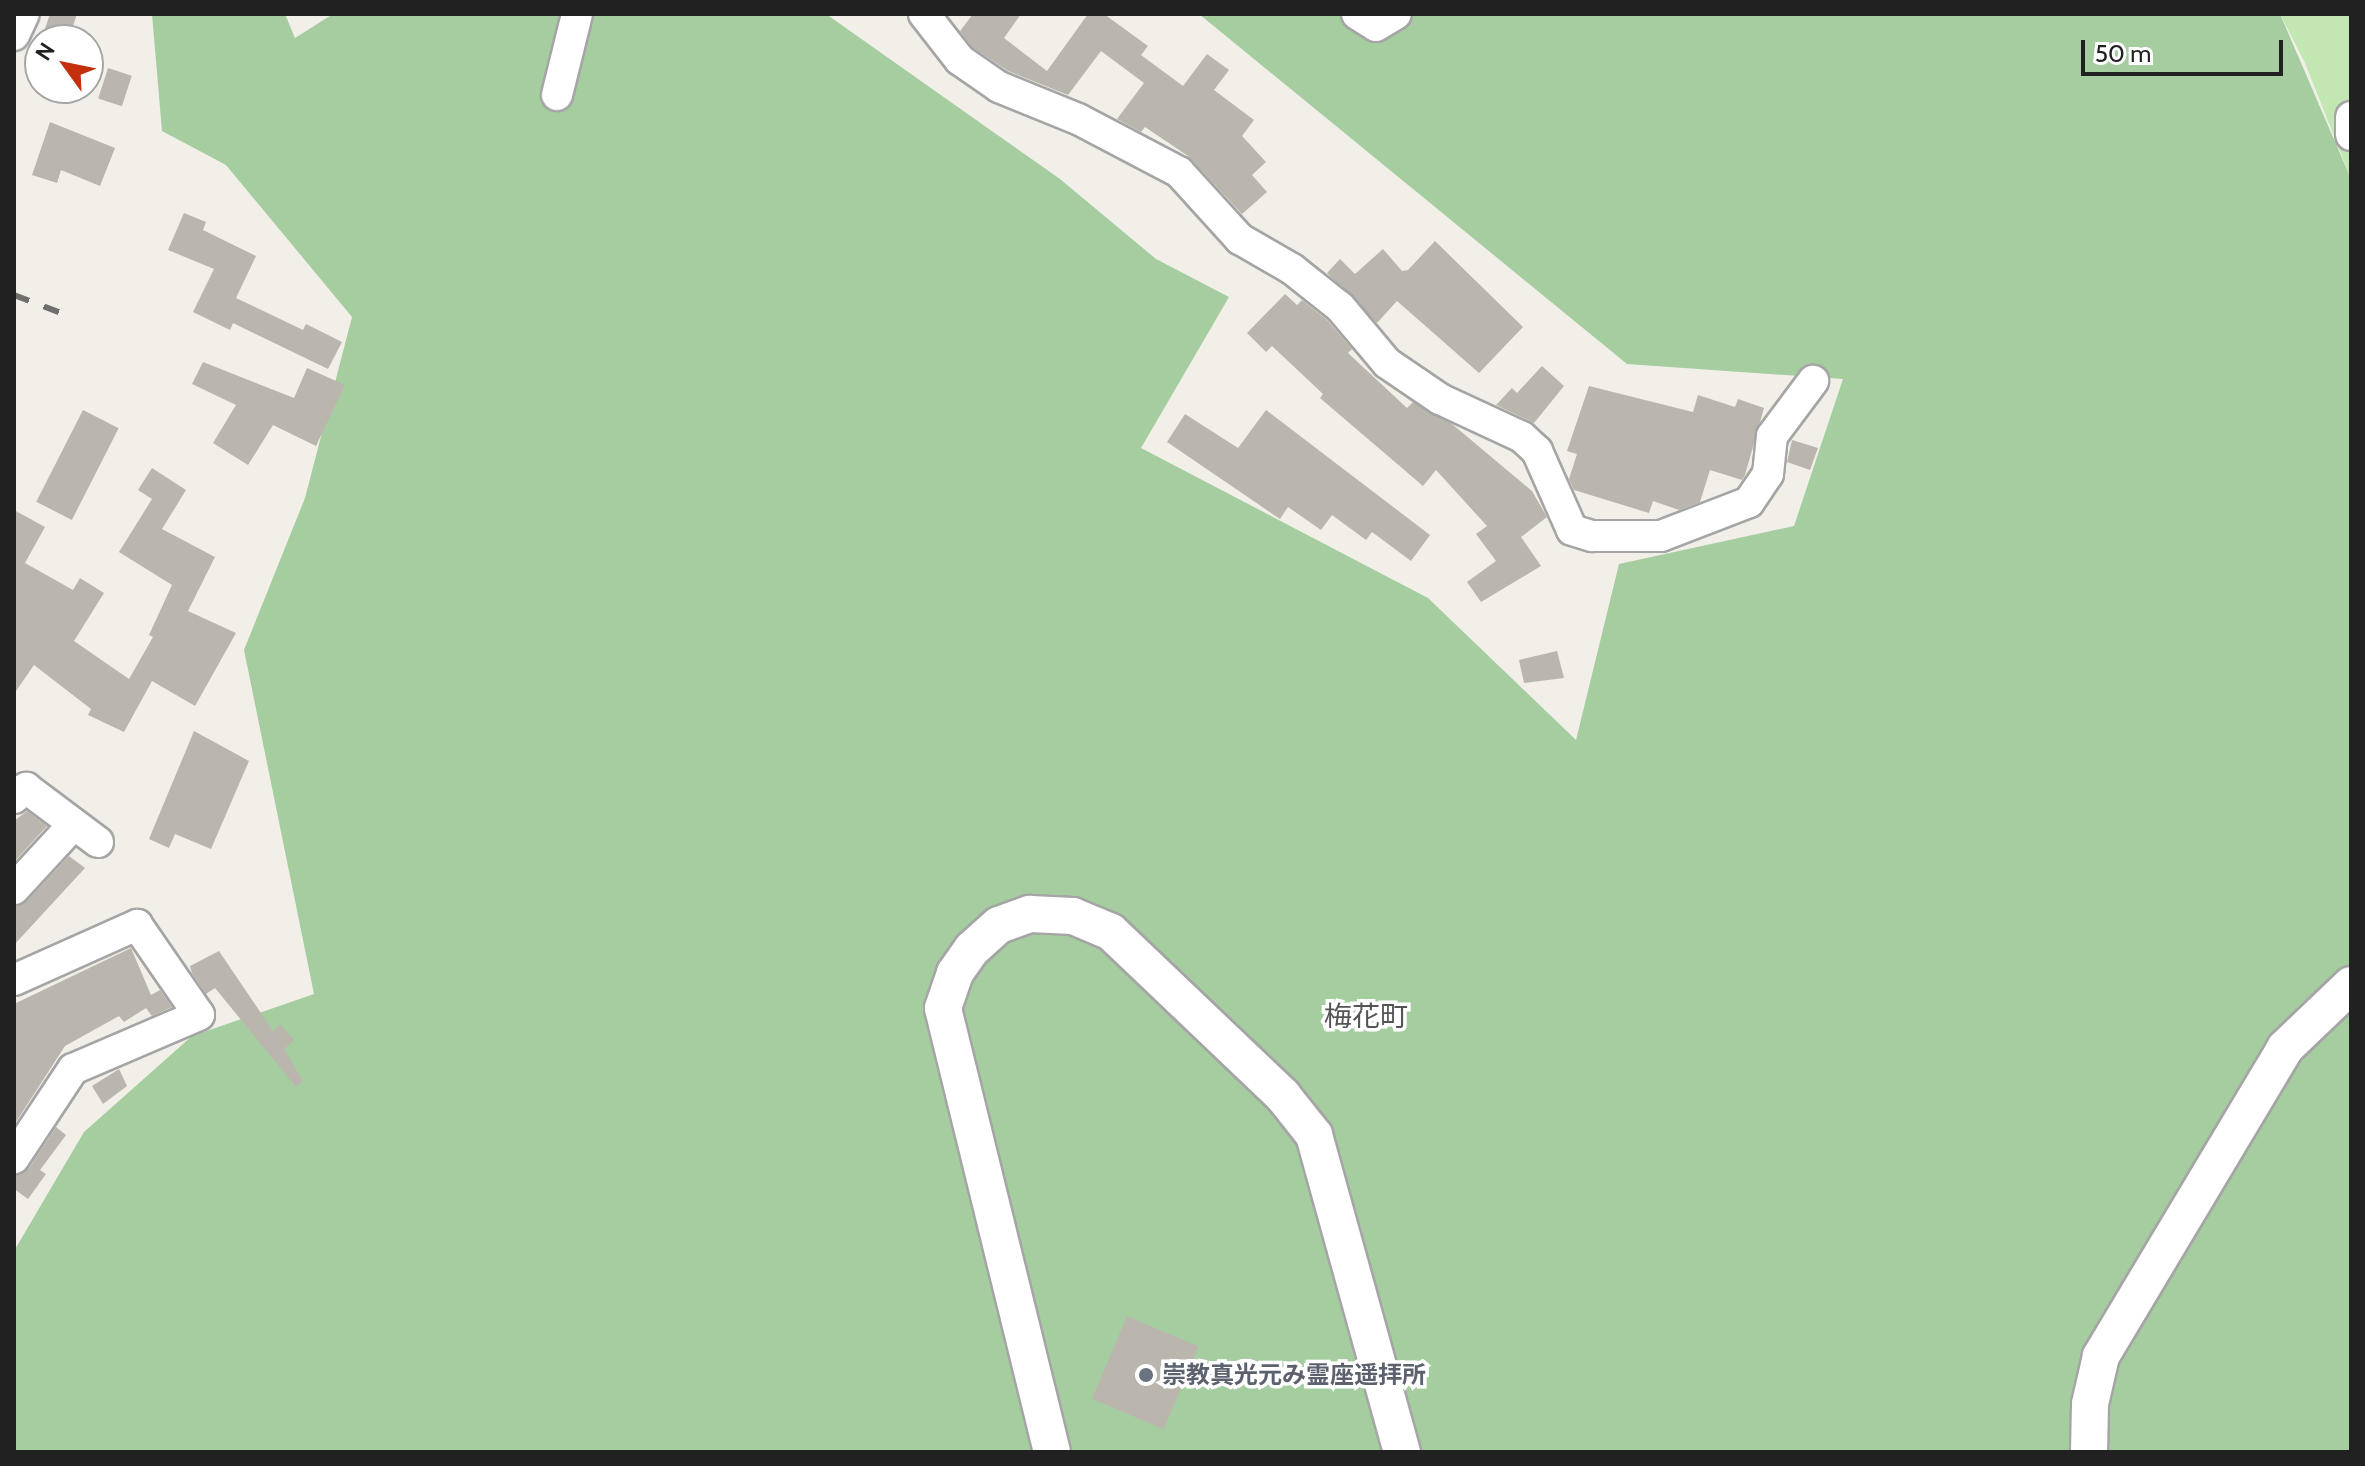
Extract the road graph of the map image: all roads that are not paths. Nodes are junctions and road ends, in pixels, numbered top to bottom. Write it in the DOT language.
graph roads {
  1 [pos="24,14"];
  2 [pos="577,14"];
  3 [pos="924,14"];
  4 [pos="1357,14"];
  5 [pos="1396,14"];
  6 [pos="14,35"];
  7 [pos="557,95"];
  8 [pos="2351,117"];
  9 [pos="2351,135"];
  10 [pos="1813,381"];
  11 [pos="14,798"];
  12 [pos="74,824"];
  13 [pos="98,842"];
  14 [pos="14,889"];
  15 [pos="14,980"];
  16 [pos="2351,985"];
  17 [pos="14,1158"];
  18 [pos="1052,1452"];
  19 [pos="1402,1452"];
  20 [pos="2089,1452"];
  1 -- 6 [label="street"];
  2 -- 7 [label="street"];
  3 -- 10 [label="street"];
  4 -- 5 [label="street"];
  8 -- 9 [label="street"];
  11 -- 12 [label="street"];
  12 -- 13 [label="street"];
  12 -- 14 [label="street"];
  15 -- 17 [label="street"];
  16 -- 20 [label="street"];
  18 -- 19 [label="street"];
}
